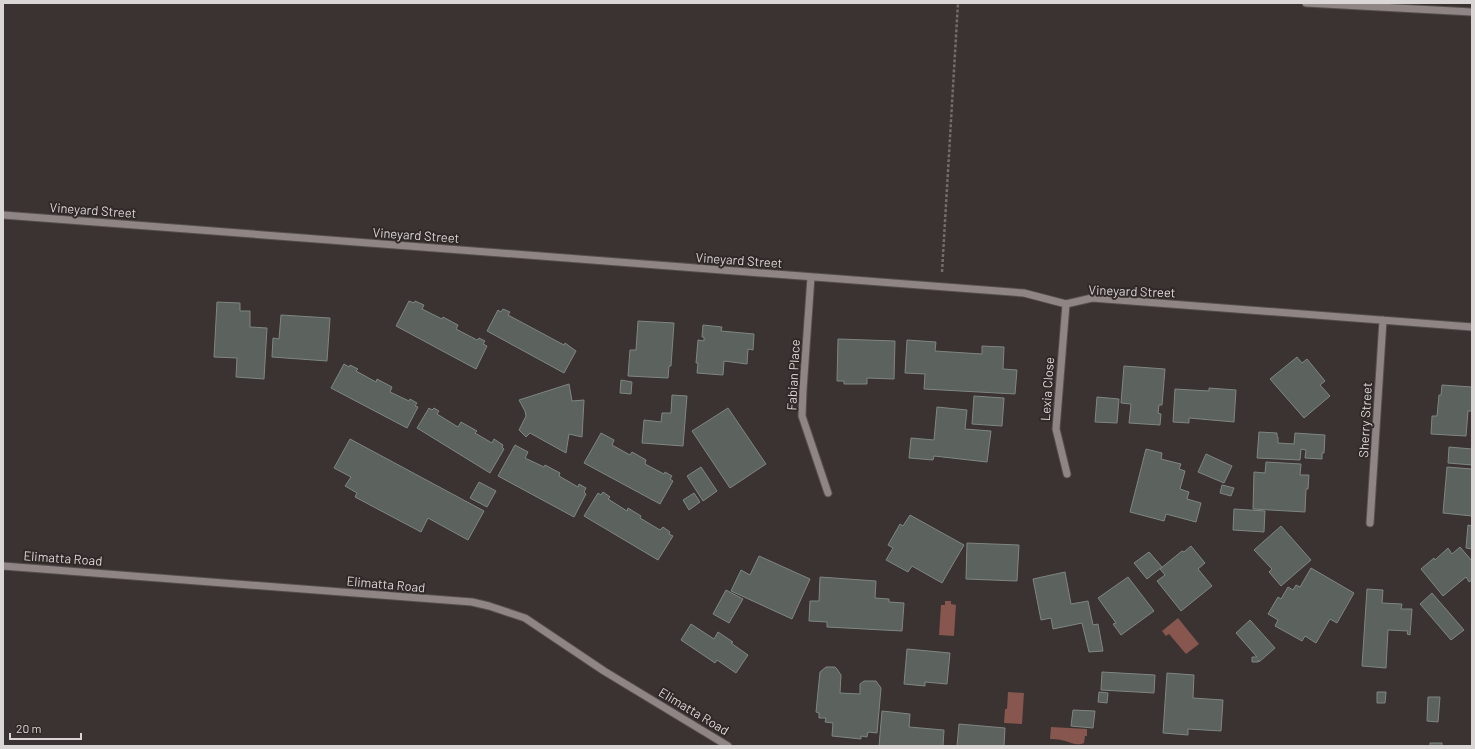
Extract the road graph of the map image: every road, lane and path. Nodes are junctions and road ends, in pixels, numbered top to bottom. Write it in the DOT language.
graph roads {
  1 [pos="958,3"];
  2 [pos="1306,3"];
  3 [pos="1472,12"];
  4 [pos="3,215"];
  5 [pos="811,278"];
  6 [pos="941,287"];
  7 [pos="1066,304"];
  8 [pos="1383,320"];
  9 [pos="1472,327"];
  10 [pos="1068,474"];
  11 [pos="828,493"];
  12 [pos="1370,523"];
  13 [pos="3,566"];
  14 [pos="728,746"];
  1 -- 6 [label="path"];
  2 -- 3 [label="street"];
  4 -- 5 [label="street, Vineyard Street"];
  5 -- 6 [label="street, Vineyard Street"];
  5 -- 11 [label="street, Fabian Place"];
  6 -- 7 [label="street, Vineyard Street"];
  7 -- 8 [label="street, Vineyard Street"];
  7 -- 10 [label="street, Lexia Close"];
  8 -- 9 [label="street, Vineyard Street"];
  8 -- 12 [label="street, Sherry Street"];
  13 -- 14 [label="street, Elimatta Road"];
}
